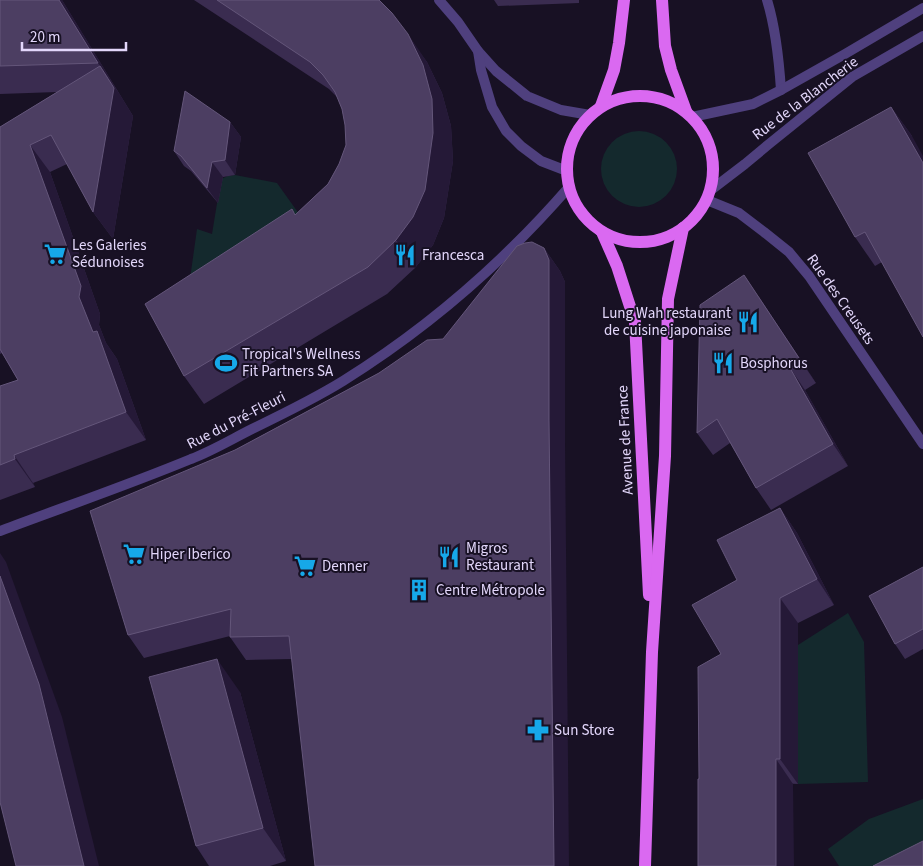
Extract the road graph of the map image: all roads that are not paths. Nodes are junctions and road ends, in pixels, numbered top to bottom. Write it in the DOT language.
graph roads {
  1 [pos="440,0"];
  2 [pos="624,0"];
  3 [pos="662,0"];
  4 [pos="767,0"];
  5 [pos="923,8"];
  6 [pos="923,36"];
  7 [pos="478,51"];
  8 [pos="781,90"];
  9 [pos="601,106"];
  10 [pos="689,114"];
  11 [pos="590,115"];
  12 [pos="567,171"];
  13 [pos="569,188"];
  14 [pos="709,195"];
  15 [pos="683,228"];
  16 [pos="602,232"];
  17 [pos="923,444"];
  18 [pos="0,531"];
  19 [pos="652,652"];
  20 [pos="644,866"];
  1 -- 7 [label="street"];
  2 -- 9 [label="main road"];
  3 -- 10 [label="main road"];
  4 -- 8 [label="street"];
  5 -- 8 [label="street, Rue de la Blancherie"];
  6 -- 14 [label="street, Rue de la Blancherie"];
  7 -- 11 [label="street"];
  7 -- 12 [label="street"];
  8 -- 10 [label="street, Rue de la Blancherie"];
  9 -- 10 [label="main road"];
  9 -- 11 [label="main road"];
  10 -- 14 [label="main road"];
  11 -- 12 [label="main road"];
  12 -- 13 [label="main road"];
  13 -- 16 [label="main road"];
  13 -- 18 [label="street, Rue du Pré-Fleuri"];
  14 -- 15 [label="main road"];
  14 -- 17 [label="street, Rue des Creusets"];
  15 -- 16 [label="main road"];
  15 -- 19 [label="main road, Avenue de France"];
  16 -- 19 [label="main road, Avenue de France"];
  19 -- 20 [label="main road, Avenue de France"];
}
